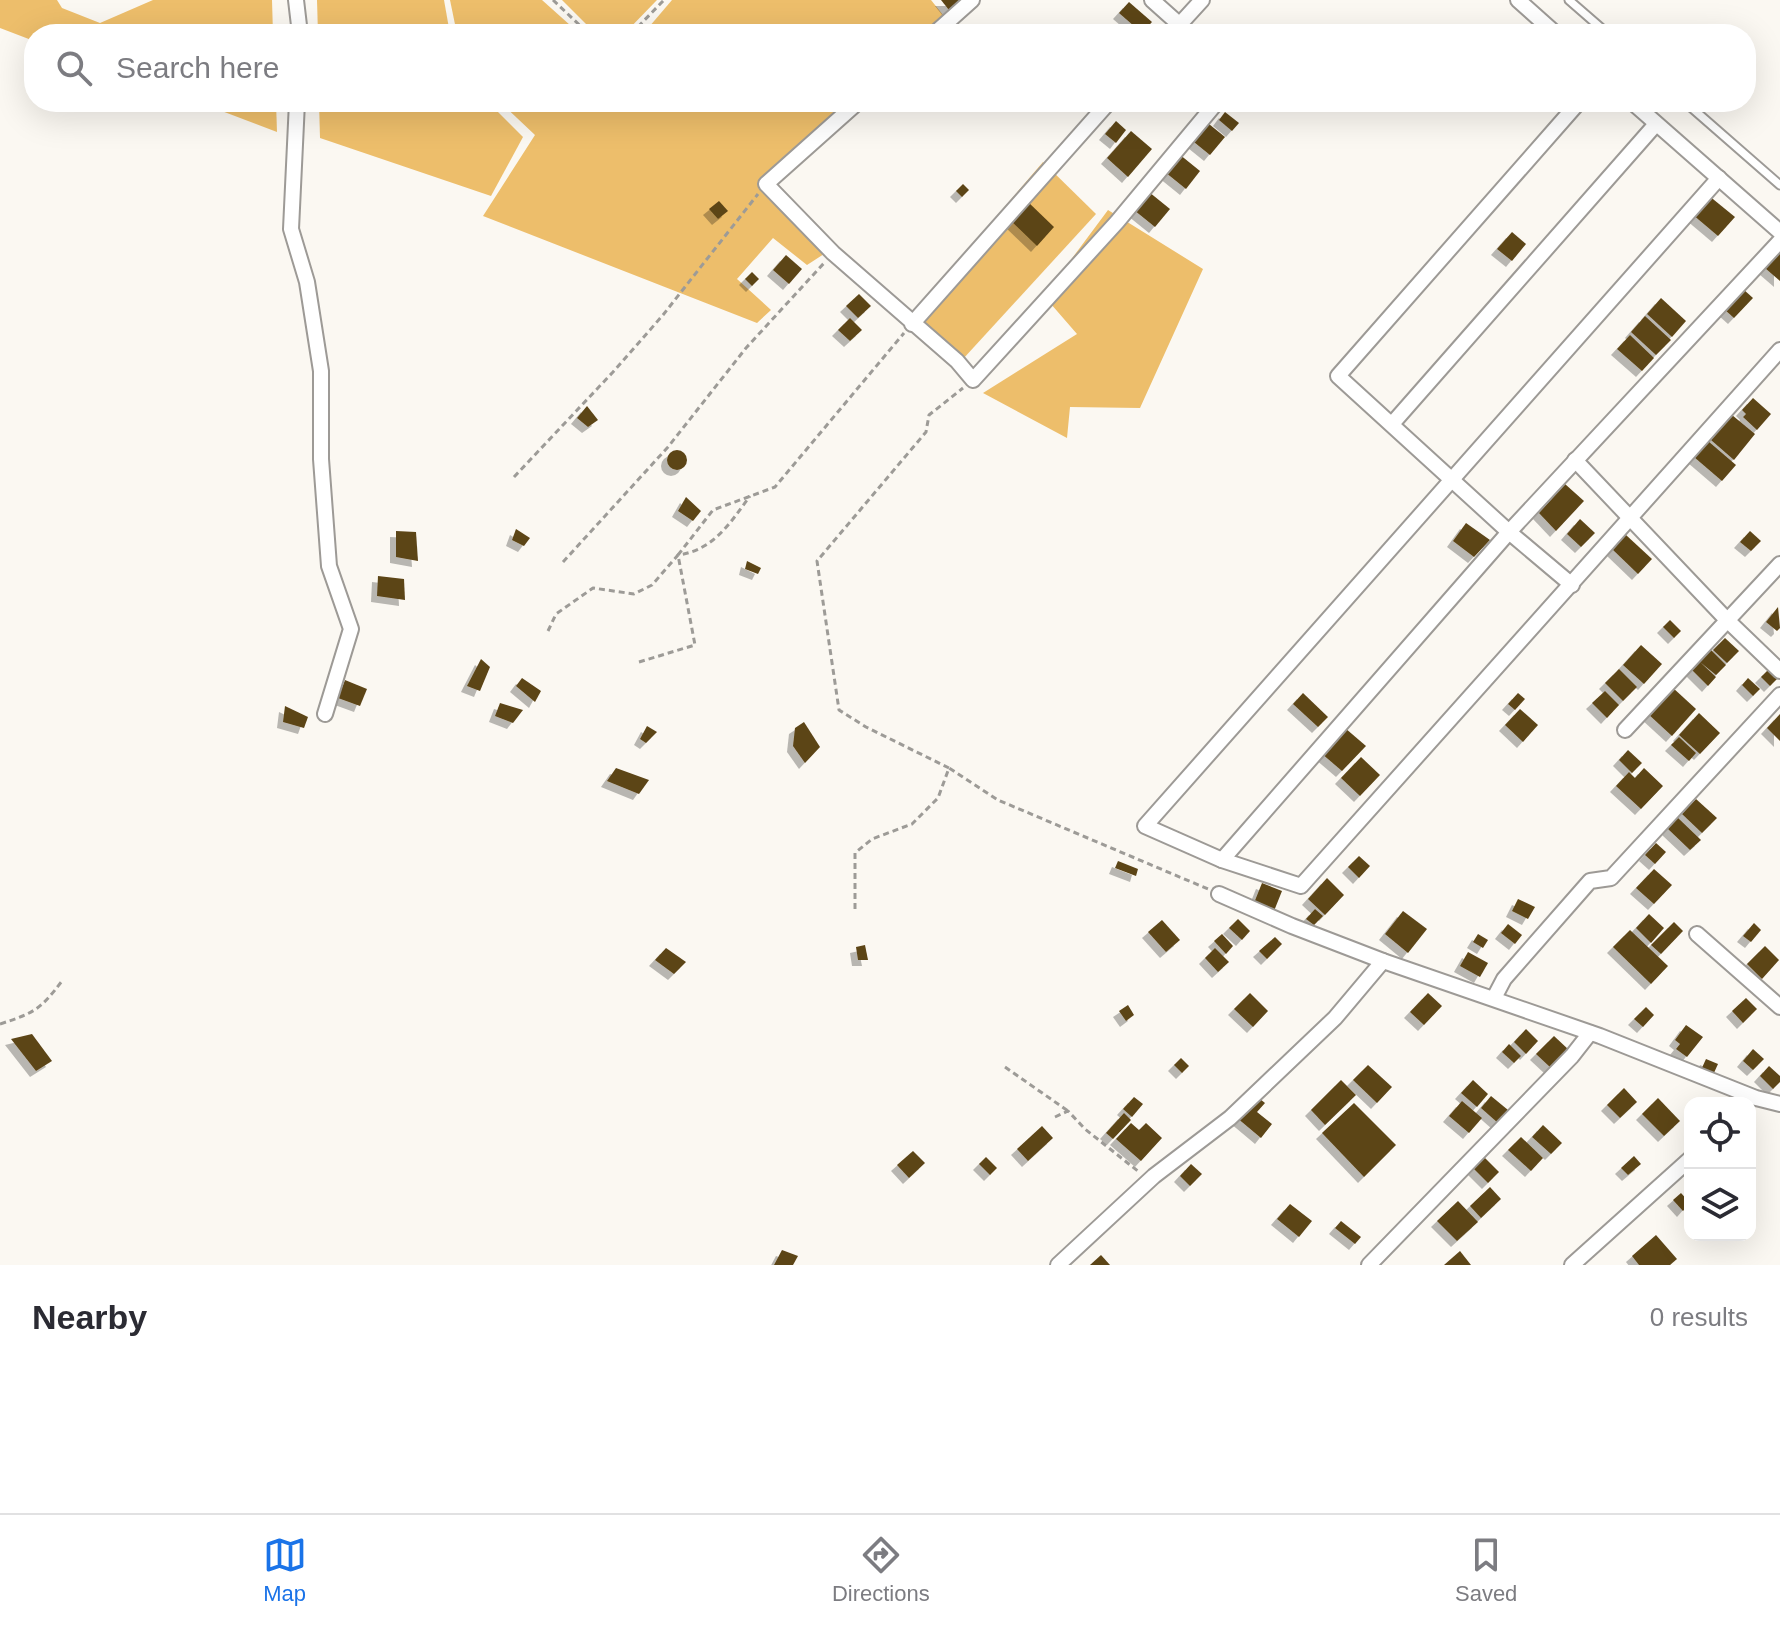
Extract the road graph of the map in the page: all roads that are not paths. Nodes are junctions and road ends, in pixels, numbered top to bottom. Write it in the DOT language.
graph roads {
  1 [pos="296,0"];
  2 [pos="972,0"];
  3 [pos="1152,0"];
  4 [pos="1202,0"];
  5 [pos="1518,0"];
  6 [pos="1569,0"];
  7 [pos="299,24"];
  8 [pos="945,24"];
  9 [pos="1174,24"];
  10 [pos="1185,24"];
  11 [pos="1545,24"];
  12 [pos="1597,24"];
  13 [pos="297,112"];
  14 [pos="847,112"];
  15 [pos="1100,112"];
  16 [pos="1209,112"];
  17 [pos="1570,112"];
  18 [pos="1643,112"];
  19 [pos="1696,112"];
  20 [pos="1656,124"];
  21 [pos="1719,178"];
  22 [pos="1780,185"];
  23 [pos="1780,232"];
  24 [pos="1780,241"];
  25 [pos="912,324"];
  26 [pos="1780,350"];
  27 [pos="1392,424"];
  28 [pos="1575,460"];
  29 [pos="1451,480"];
  30 [pos="1629,519"];
  31 [pos="1509,532"];
  32 [pos="1780,564"];
  33 [pos="1572,585"];
  34 [pos="1727,620"];
  35 [pos="1780,671"];
  36 [pos="1780,695"];
  37 [pos="325,714"];
  38 [pos="1625,730"];
  39 [pos="1222,860"];
  40 [pos="1219,894"];
  41 [pos="1697,934"];
  42 [pos="1383,961"];
  43 [pos="1494,998"];
  44 [pos="1780,1007"];
  45 [pos="1590,1033"];
  46 [pos="1746,1097"];
  47 [pos="1756,1100"];
  48 [pos="1780,1104"];
  49 [pos="1684,1164"];
  50 [pos="1058,1265"];
  51 [pos="1369,1265"];
  52 [pos="1572,1265"];
  1 -- 7 [label="street"];
  2 -- 8 [label="street"];
  3 -- 9 [label="street"];
  4 -- 10 [label="street"];
  5 -- 11 [label="street"];
  6 -- 12 [label="lane"];
  13 -- 37 [label="street"];
  14 -- 25 [label="street"];
  15 -- 25 [label="street"];
  16 -- 25 [label="street"];
  17 -- 27 [label="street"];
  18 -- 20 [label="street"];
  19 -- 22 [label="lane"];
  20 -- 21 [label="street"];
  20 -- 27 [label="street"];
  21 -- 23 [label="street"];
  21 -- 29 [label="street"];
  24 -- 28 [label="street"];
  26 -- 30 [label="street"];
  27 -- 29 [label="street"];
  28 -- 30 [label="street"];
  28 -- 31 [label="street"];
  29 -- 31 [label="street"];
  29 -- 39 [label="street"];
  30 -- 33 [label="street"];
  30 -- 34 [label="street"];
  31 -- 33 [label="street"];
  31 -- 39 [label="street"];
  32 -- 34 [label="street"];
  33 -- 39 [label="street"];
  34 -- 35 [label="street"];
  34 -- 38 [label="street"];
  36 -- 43 [label="street"];
  40 -- 42 [label="street"];
  41 -- 44 [label="street"];
  42 -- 43 [label="street"];
  42 -- 50 [label="street"];
  43 -- 45 [label="street"];
  45 -- 46 [label="street"];
  45 -- 51 [label="street"];
  47 -- 48 [label="street"];
  49 -- 52 [label="street"];
}
